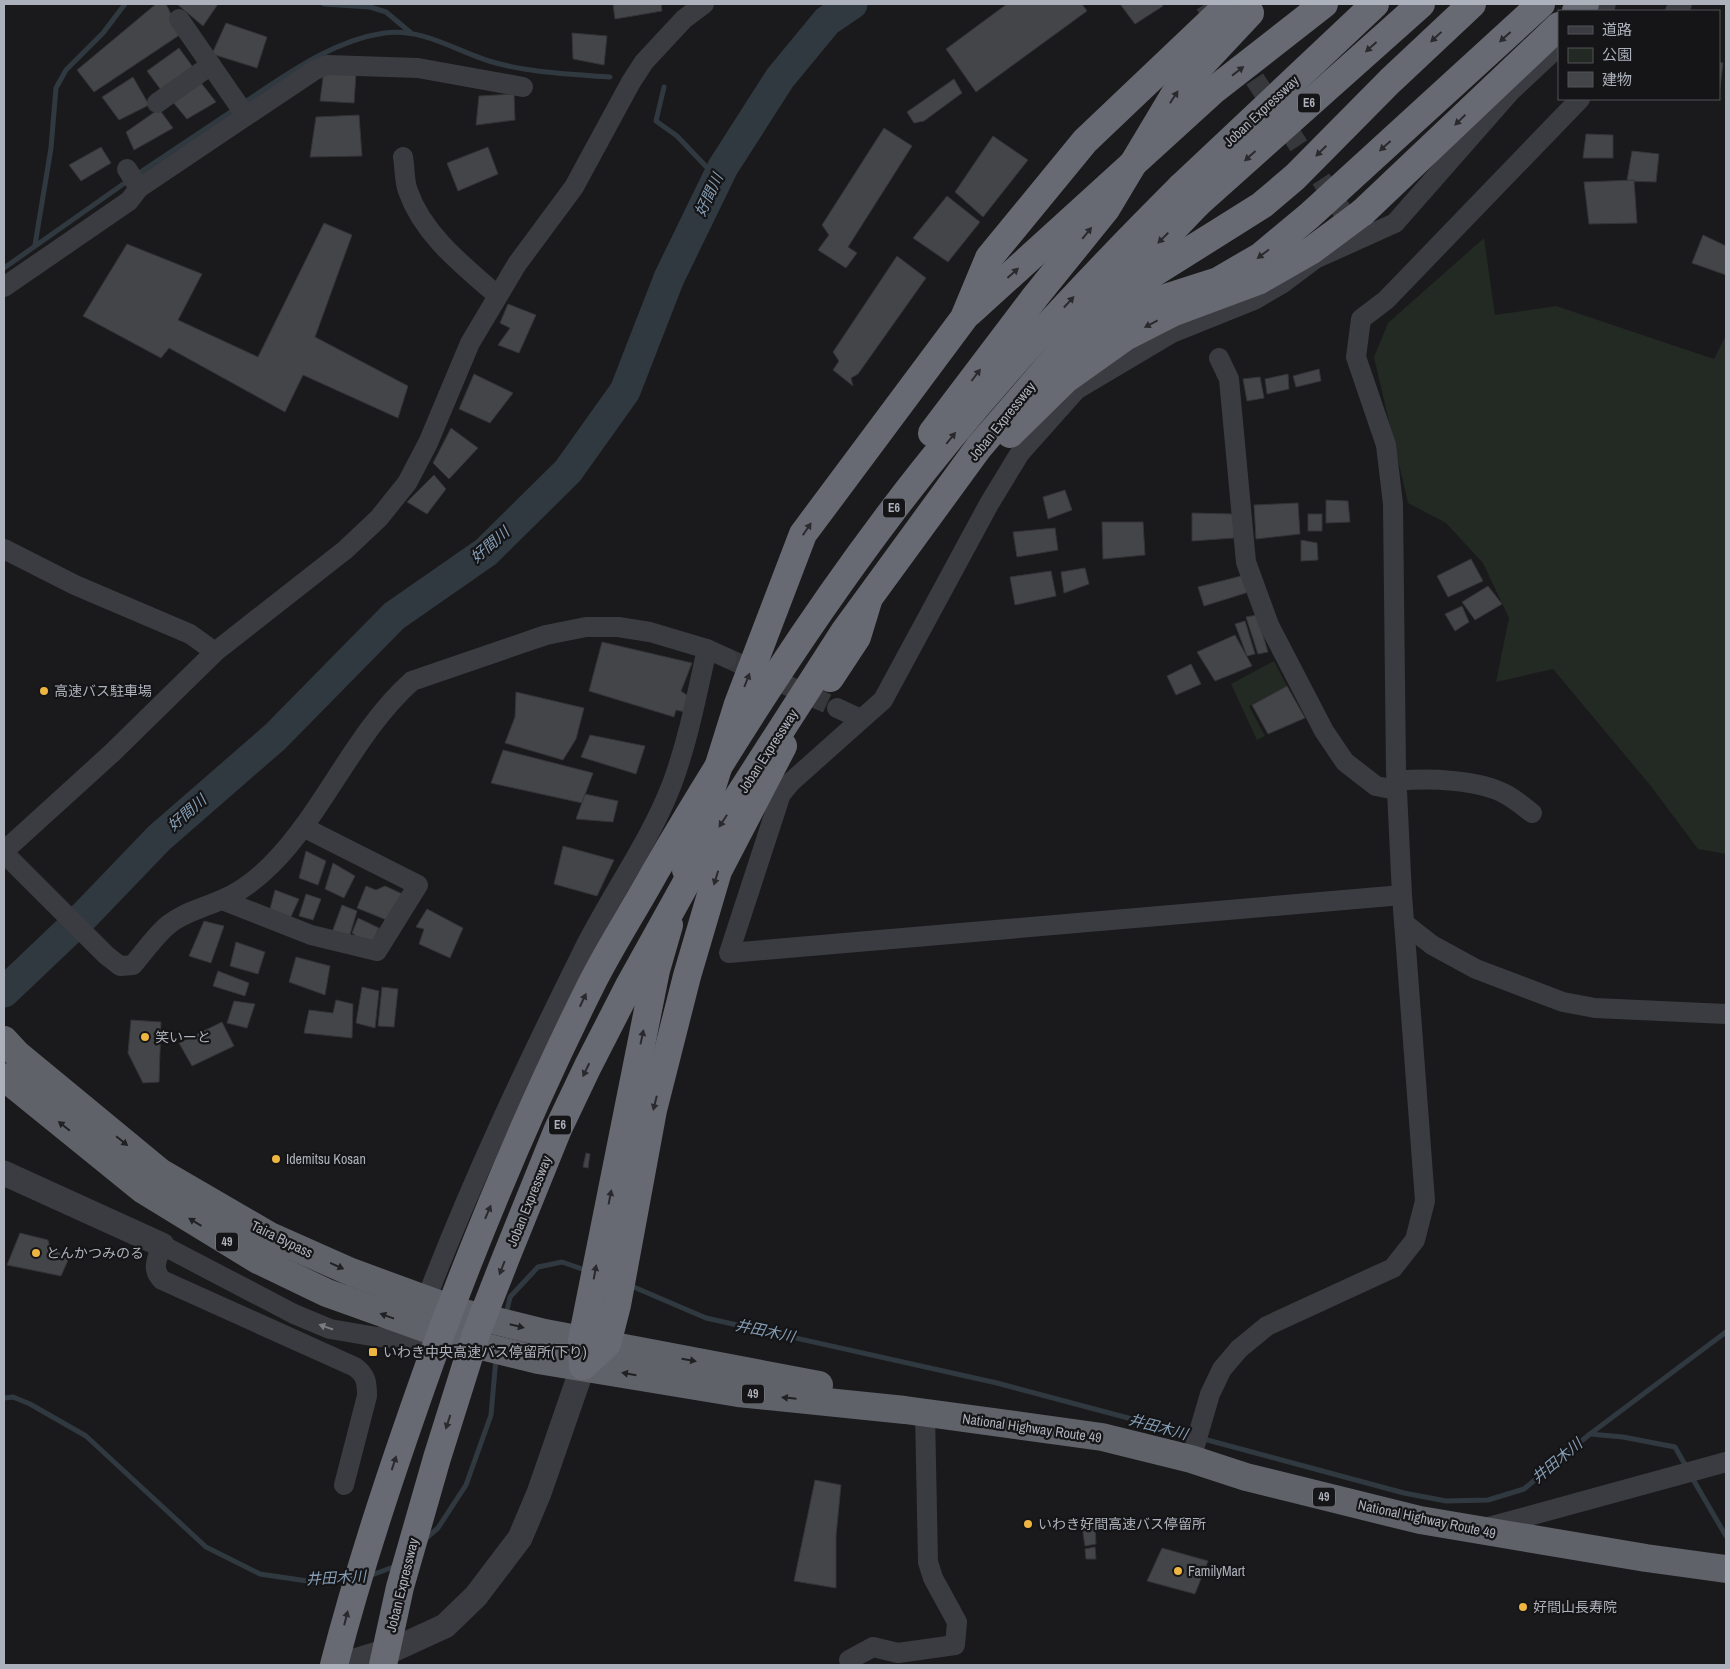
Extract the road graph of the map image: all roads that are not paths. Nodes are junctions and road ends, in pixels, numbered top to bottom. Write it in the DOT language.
graph roads {
  1 [pos="704,4"];
  2 [pos="1324,4"];
  3 [pos="1375,4"];
  4 [pos="1421,4"];
  5 [pos="1472,4"];
  6 [pos="1541,4"];
  7 [pos="1246,7"];
  8 [pos="179,19"];
  9 [pos="1558,27"];
  10 [pos="1558,47"];
  11 [pos="211,65"];
  12 [pos="523,86"];
  13 [pos="1579,100"];
  14 [pos="157,103"];
  15 [pos="241,109"];
  16 [pos="403,157"];
  17 [pos="1189,195"];
  18 [pos="1359,227"];
  19 [pos="4,287"];
  20 [pos="498,296"];
  21 [pos="964,318"];
  22 [pos="1048,354"];
  23 [pos="1219,358"];
  24 [pos="4,548"];
  25 [pos="899,557"];
  26 [pos="803,634"];
  27 [pos="707,649"];
  28 [pos="215,652"];
  29 [pos="726,658"];
  30 [pos="837,708"];
  31 [pos="861,719"];
  32 [pos="1396,785"];
  33 [pos="1532,813"];
  34 [pos="303,828"];
  35 [pos="8,856"];
  36 [pos="1402,895"];
  37 [pos="222,900"];
  38 [pos="1404,923"];
  39 [pos="1726,1014"];
  40 [pos="8,1057"];
  41 [pos="5,1179"];
  42 [pos="162,1245"];
  43 [pos="613,1247"];
  44 [pos="426,1300"];
  45 [pos="472,1344"];
  46 [pos="591,1350"];
  47 [pos="925,1413"];
  48 [pos="1193,1453"];
  49 [pos="1726,1462"];
  50 [pos="344,1485"];
  51 [pos="1478,1530"];
  52 [pos="1726,1569"];
  53 [pos="849,1660"];
  54 [pos="334,1665"];
  55 [pos="342,1665"];
  56 [pos="383,1665"];
  1 -- 20 [label="street"];
  21 -- 2 [label="highway, one-way"];
  3 -- 17 [label="highway, Joban Expressway / E6"];
  4 -- 17 [label="highway, Joban Expressway / E6, one-way"];
  5 -- 22 [label="highway, one-way"];
  6 -- 22 [label="highway, one-way"];
  7 -- 21 [label="highway"];
  26 -- 7 [label="highway, one-way, bridge"];
  8 -- 11 [label="street"];
  9 -- 18 [label="highway, one-way"];
  10 -- 18 [label="street"];
  11 -- 14 [label="street"];
  11 -- 15 [label="street"];
  12 -- 15 [label="street"];
  13 -- 32 [label="street"];
  15 -- 19 [label="street"];
  16 -- 20 [label="street"];
  17 -- 25 [label="highway, Joban Expressway / E6, one-way, bridge"];
  26 -- 17 [label="highway, Joban Expressway / E6, one-way, bridge"];
  18 -- 25 [label="highway, one-way, bridge"];
  18 -- 31 [label="street"];
  20 -- 28 [label="street"];
  43 -- 21 [label="highway, one-way"];
  22 -- 43 [label="highway, one-way"];
  23 -- 32 [label="street"];
  24 -- 28 [label="street"];
  25 -- 56 [label="highway, Joban Expressway / E6, one-way, bridge"];
  54 -- 26 [label="highway, Joban Expressway / E6, one-way, bridge"];
  27 -- 29 [label="street"];
  27 -- 34 [label="street"];
  27 -- 44 [label="street"];
  28 -- 35 [label="street"];
  30 -- 31 [label="street"];
  31 -- 36 [label="street"];
  32 -- 33 [label="street"];
  32 -- 36 [label="street"];
  34 -- 37 [label="street"];
  34 -- 37 [label="street"];
  35 -- 37 [label="street"];
  36 -- 38 [label="street"];
  38 -- 39 [label="street"];
  38 -- 48 [label="street"];
  40 -- 44 [label="highway, Taira Bypass / 49, one-way"];
  45 -- 40 [label="highway, Taira Bypass / 49, one-way"];
  41 -- 42 [label="street"];
  45 -- 42 [label="street, one-way"];
  42 -- 50 [label="street"];
  46 -- 43 [label="highway, one-way"];
  43 -- 46 [label="highway"];
  44 -- 46 [label="highway, Taira Bypass / 49, one-way"];
  45 -- 46 [label="highway, Taira Bypass / 49"];
  46 -- 47 [label="highway, National Highway Route 49 / 49"];
  46 -- 55 [label="street"];
  47 -- 48 [label="highway, National Highway Route 49 / 49"];
  47 -- 53 [label="street"];
  48 -- 51 [label="highway, National Highway Route 49 / 49"];
  49 -- 51 [label="street"];
  51 -- 52 [label="highway, National Highway Route 49 / 49"];
}
